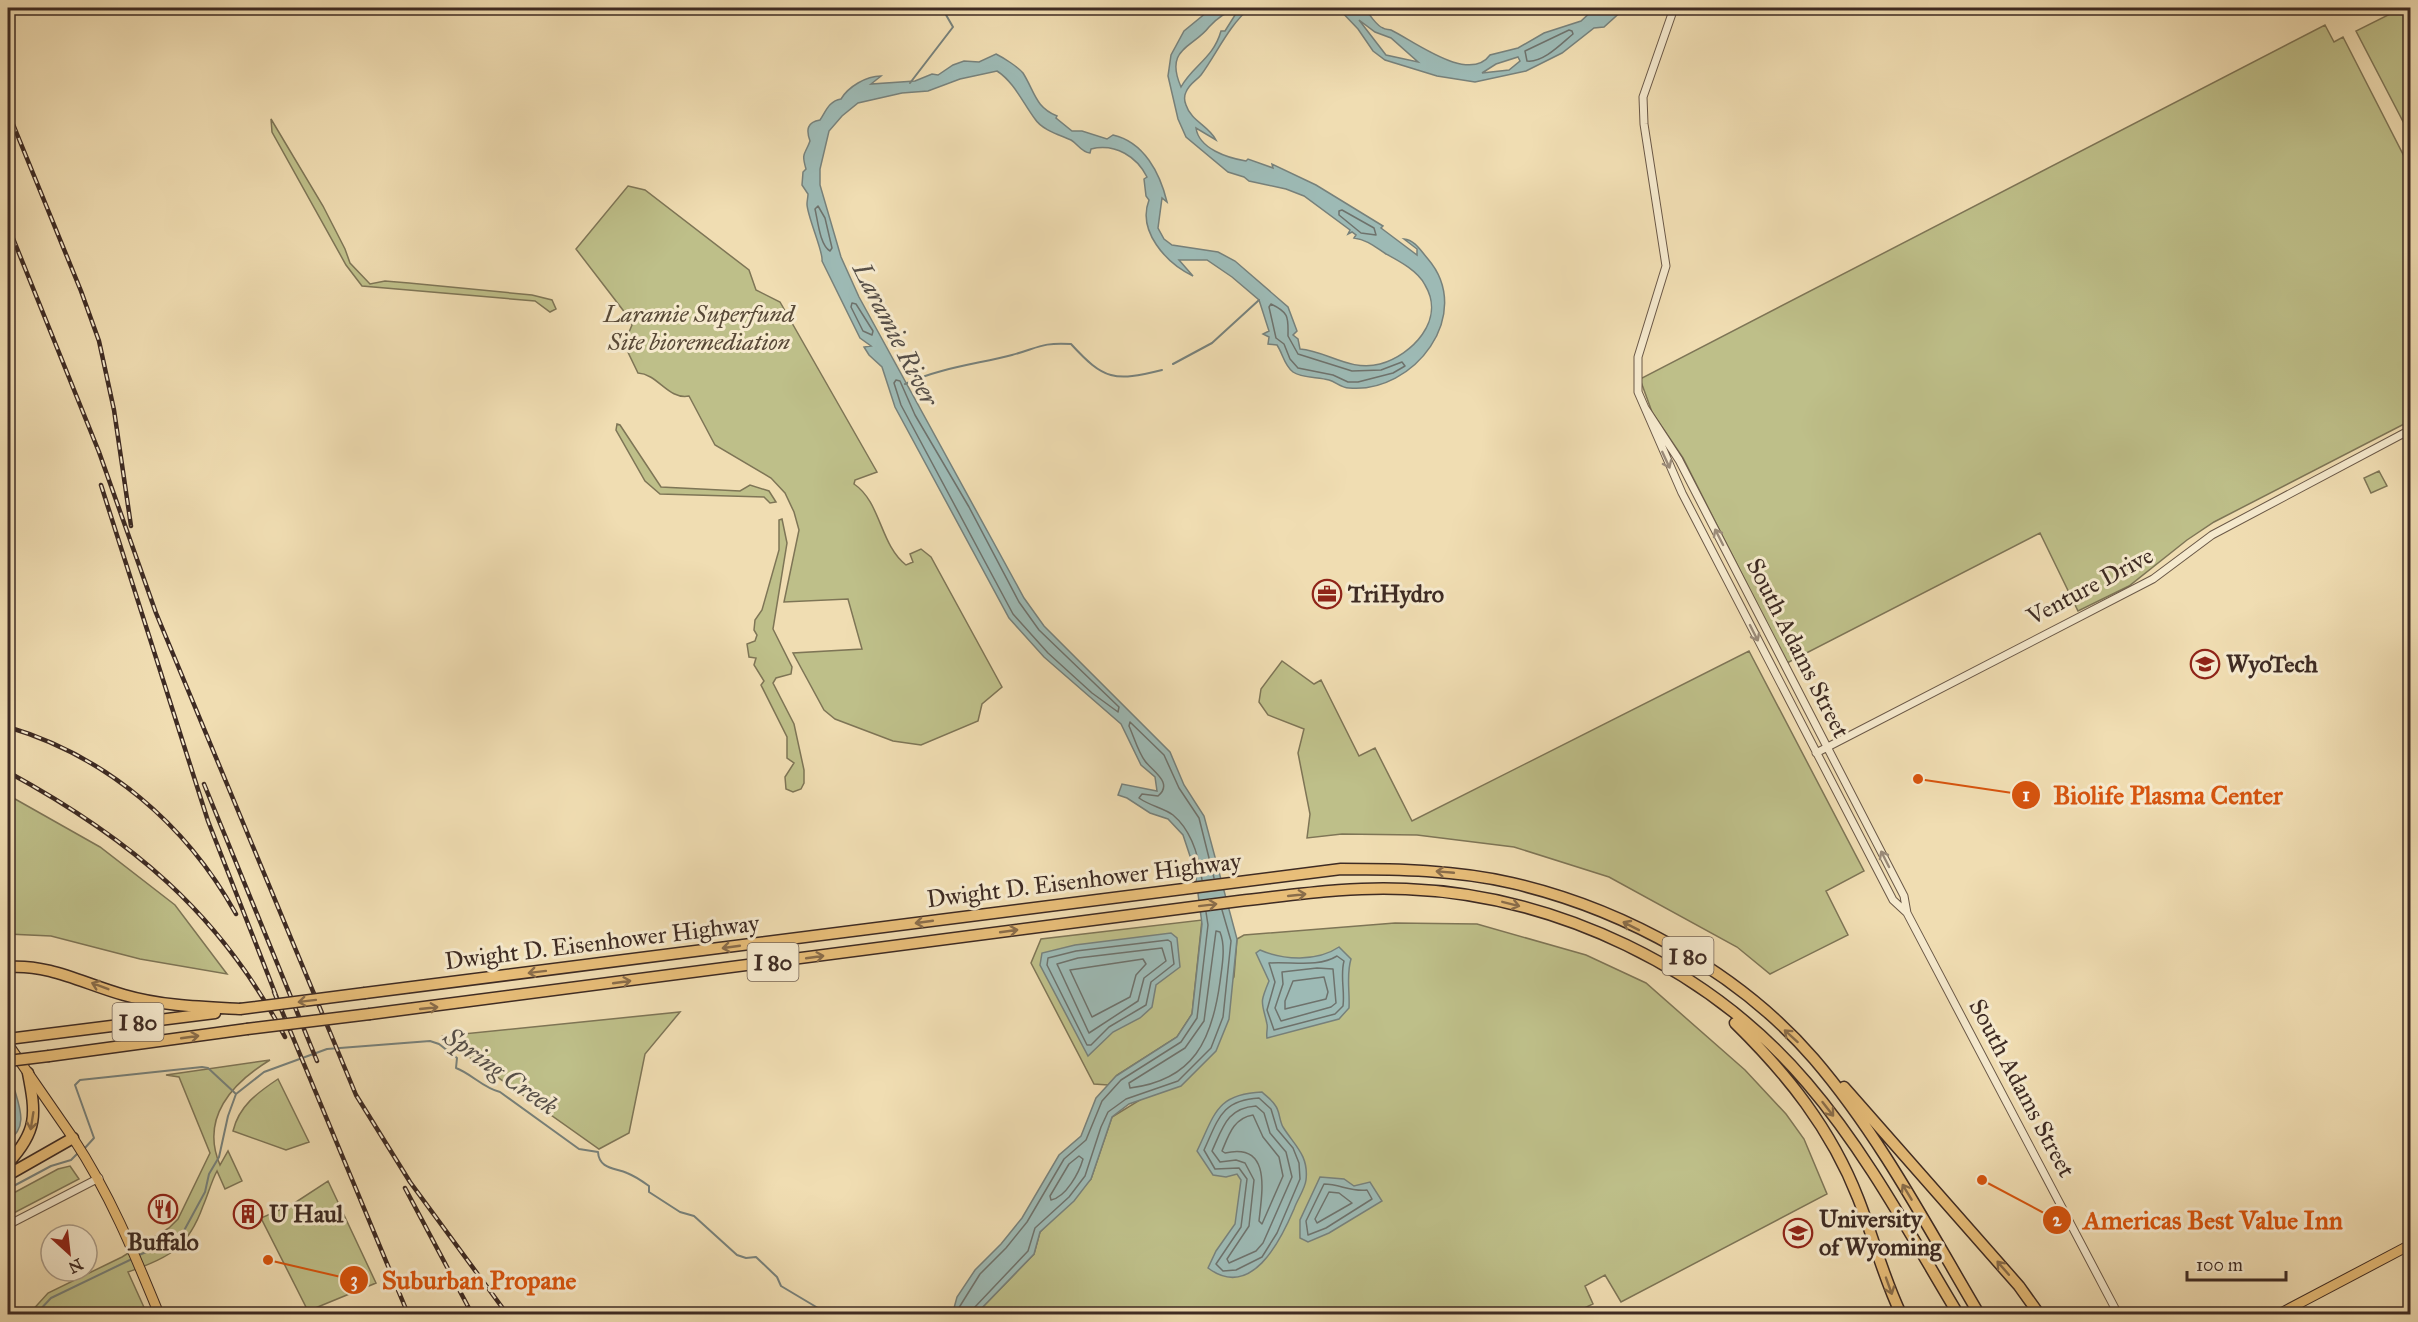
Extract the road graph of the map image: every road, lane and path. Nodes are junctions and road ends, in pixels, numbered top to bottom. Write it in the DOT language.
graph roads {
  1 [pos="1674,8"];
  2 [pos="1643,406"];
  3 [pos="2410,430"];
  4 [pos="1828,747"];
  5 [pos="1816,753"];
  6 [pos="1907,913"];
  7 [pos="1594,931"];
  8 [pos="8,967"];
  9 [pos="240,1009"];
  10 [pos="8,1041"];
  11 [pos="1814,1059"];
  12 [pos="8,1061"];
  13 [pos="28,1073"];
  14 [pos="73,1138"];
  15 [pos="8,1163"];
  16 [pos="8,1168"];
  17 [pos="8,1175"];
  18 [pos="99,1178"];
  19 [pos="8,1225"];
  20 [pos="2410,1245"];
  21 [pos="159,1314"];
  22 [pos="1901,1314"];
  23 [pos="1958,1314"];
  24 [pos="1979,1314"];
  25 [pos="2038,1314"];
  26 [pos="2118,1314"];
  27 [pos="2279,1314"];
  1 -- 2 [label="street, South Adams Street"];
  4 -- 2 [label="street, South Adams Street, one-way"];
  2 -- 5 [label="street, South Adams Street, one-way"];
  3 -- 4 [label="street, Venture Drive"];
  4 -- 5 [label="street, Venture Drive"];
  6 -- 4 [label="street, South Adams Street, one-way"];
  5 -- 6 [label="street, South Adams Street"];
  6 -- 26 [label="street, South Adams Street"];
  12 -- 7 [label="highway, Dwight D. Eisenhower Highway / I 80, one-way, bridge"];
  7 -- 22 [label="highway, one-way"];
  7 -- 23 [label="highway, Dwight D. Eisenhower Highway / I 80, one-way"];
  9 -- 8 [label="highway, one-way"];
  9 -- 10 [label="highway, Dwight D. Eisenhower Highway / I 80"];
  11 -- 9 [label="highway, Dwight D. Eisenhower Highway / I 80, one-way, bridge"];
  10 -- 13 [label="main road"];
  24 -- 11 [label="highway, Dwight D. Eisenhower Highway / I 80, one-way"];
  25 -- 11 [label="highway, one-way"];
  13 -- 14 [label="main road"];
  13 -- 15 [label="highway, one-way"];
  14 -- 16 [label="highway"];
  14 -- 17 [label="highway"];
  14 -- 18 [label="main road"];
  18 -- 19 [label="street"];
  18 -- 21 [label="main road"];
  20 -- 27 [label="main road"];
}
